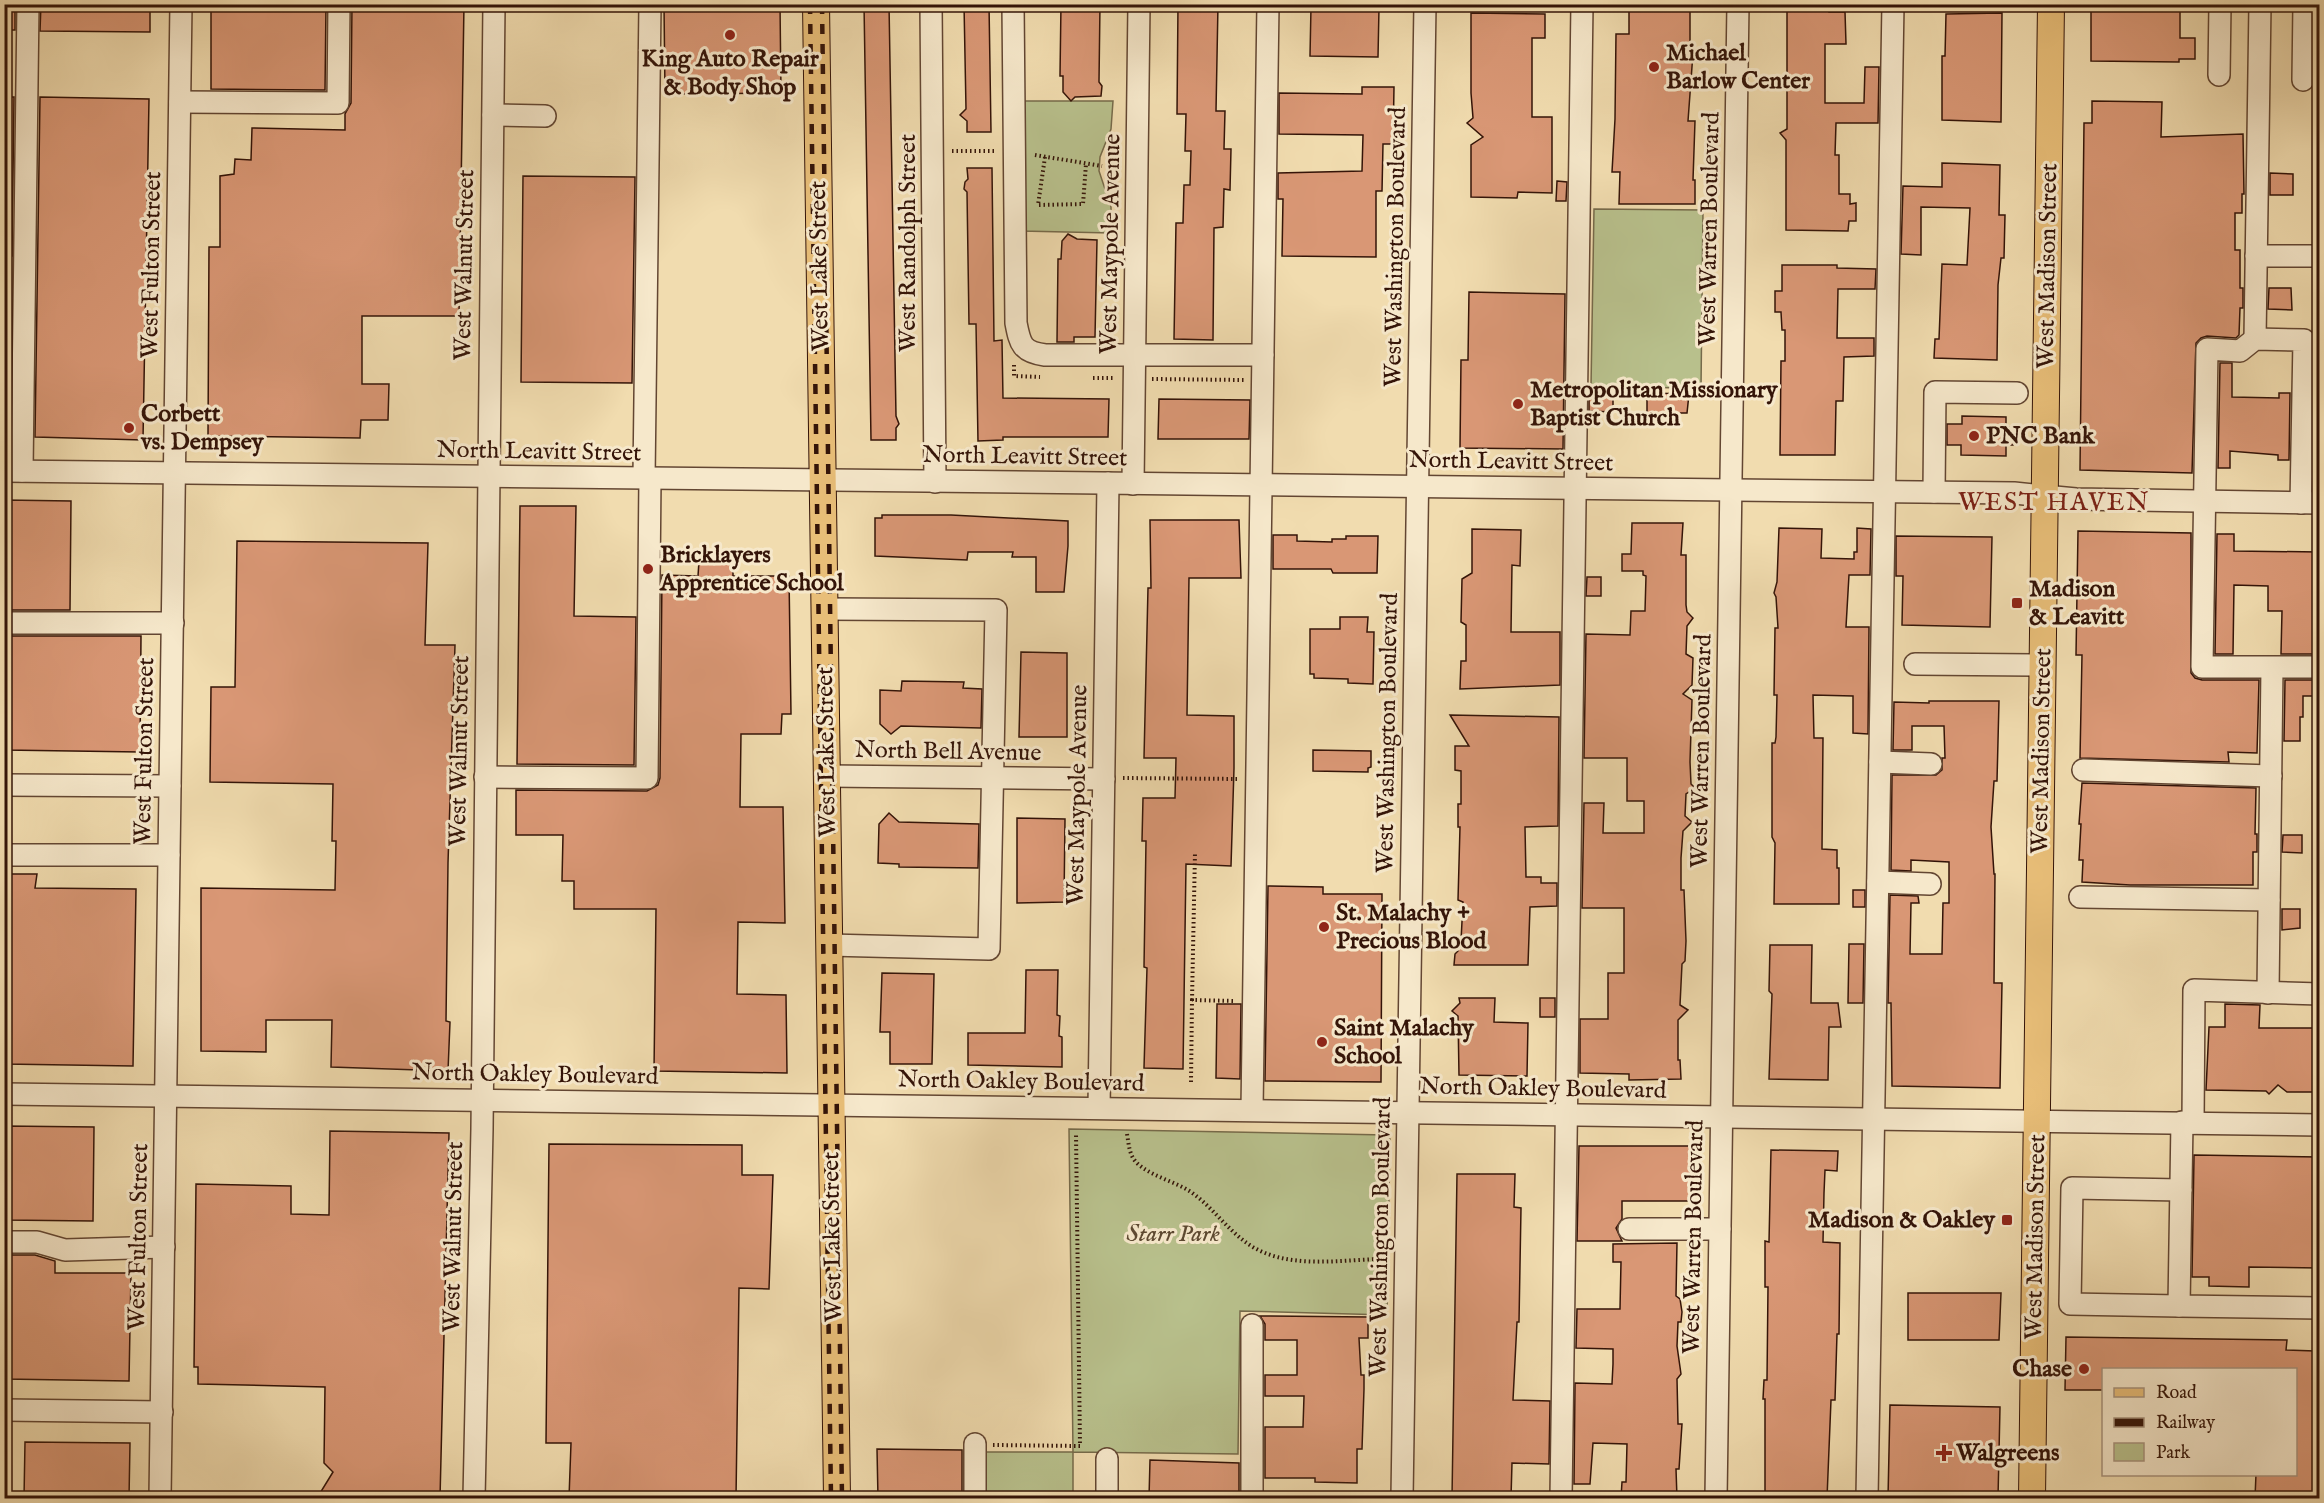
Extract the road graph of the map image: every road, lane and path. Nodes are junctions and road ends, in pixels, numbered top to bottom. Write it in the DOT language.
graph roads {
  1 [pos="28,4"];
  2 [pos="181,4"];
  3 [pos="339,4"];
  4 [pos="494,4"];
  5 [pos="650,4"];
  6 [pos="816,4"];
  7 [pos="931,4"];
  8 [pos="1013,4"];
  9 [pos="1139,4"];
  10 [pos="1268,4"];
  11 [pos="1425,4"];
  12 [pos="1582,4"];
  13 [pos="1738,4"];
  14 [pos="1893,4"];
  15 [pos="2052,4"];
  16 [pos="2220,4"];
  17 [pos="2260,4"];
  18 [pos="2304,4"];
  19 [pos="2219,75"];
  20 [pos="2303,80"];
  21 [pos="180,102"];
  22 [pos="493,115"];
  23 [pos="545,116"];
  24 [pos="1045,157"];
  25 [pos="1086,164"];
  26 [pos="2256,255"];
  27 [pos="2319,256"];
  28 [pos="2255,339"];
  29 [pos="1135,354"];
  30 [pos="1263,355"];
  31 [pos="1152,379"];
  32 [pos="1263,380"];
  33 [pos="2017,393"];
  34 [pos="13,471"];
  35 [pos="175,473"];
  36 [pos="489,476"];
  37 [pos="647,478"];
  38 [pos="823,480"];
  39 [pos="935,482"];
  40 [pos="1108,483"];
  41 [pos="1133,484"];
  42 [pos="1261,485"];
  43 [pos="1417,487"];
  44 [pos="1576,488"];
  45 [pos="1731,490"];
  46 [pos="1885,492"];
  47 [pos="1934,492"];
  48 [pos="2045,496"];
  49 [pos="2206,501"];
  50 [pos="2310,503"];
  51 [pos="825,609"];
  52 [pos="4,623"];
  53 [pos="173,623"];
  54 [pos="1915,664"];
  55 [pos="2043,665"];
  56 [pos="2319,667"];
  57 [pos="2272,668"];
  58 [pos="1880,762"];
  59 [pos="1931,764"];
  60 [pos="2083,770"];
  61 [pos="827,776"];
  62 [pos="2271,776"];
  63 [pos="485,777"];
  64 [pos="993,778"];
  65 [pos="1104,779"];
  66 [pos="1257,779"];
  67 [pos="4,785"];
  68 [pos="170,786"];
  69 [pos="1195,852"];
  70 [pos="4,855"];
  71 [pos="169,855"];
  72 [pos="1878,882"];
  73 [pos="1930,884"];
  74 [pos="2080,897"];
  75 [pos="2269,900"];
  76 [pos="829,945"];
  77 [pos="2268,993"];
  78 [pos="2319,994"];
  79 [pos="1192,1000"];
  80 [pos="1253,1001"];
  81 [pos="1191,1082"];
  82 [pos="4,1094"];
  83 [pos="166,1096"];
  84 [pos="482,1100"];
  85 [pos="831,1104"];
  86 [pos="1100,1108"];
  87 [pos="1252,1110"];
  88 [pos="1408,1113"];
  89 [pos="1567,1114"];
  90 [pos="1721,1116"];
  91 [pos="1874,1118"];
  92 [pos="2037,1120"];
  93 [pos="2188,1122"];
  94 [pos="2319,1125"];
  95 [pos="1076,1134"];
  96 [pos="1127,1134"];
  97 [pos="2181,1190"];
  98 [pos="1629,1229"];
  99 [pos="1720,1229"];
  100 [pos="4,1242"];
  101 [pos="164,1247"];
  102 [pos="1380,1259"];
  103 [pos="2179,1306"];
  104 [pos="2319,1308"];
  105 [pos="1252,1325"];
  106 [pos="4,1410"];
  107 [pos="162,1412"];
  108 [pos="975,1444"];
  109 [pos="1107,1459"];
  110 [pos="160,1498"];
  111 [pos="474,1498"];
  112 [pos="837,1498"];
  113 [pos="975,1498"];
  114 [pos="1107,1498"];
  115 [pos="1252,1498"];
  116 [pos="1402,1498"];
  117 [pos="1561,1498"];
  118 [pos="1716,1498"];
  119 [pos="1868,1498"];
  120 [pos="2032,1498"];
  1 -- 34 [label="street"];
  2 -- 21 [label="street, West Fulton Street"];
  3 -- 21 [label="street"];
  4 -- 22 [label="street, West Walnut Street"];
  5 -- 37 [label="street"];
  6 -- 38 [label="main road, West Lake Street"];
  7 -- 39 [label="street, West Randolph Street"];
  8 -- 29 [label="street"];
  9 -- 29 [label="street, West Maypole Avenue"];
  10 -- 30 [label="street"];
  11 -- 43 [label="street, West Washington Boulevard"];
  12 -- 44 [label="street"];
  13 -- 45 [label="street, West Warren Boulevard"];
  14 -- 46 [label="street"];
  15 -- 48 [label="main road, West Madison Street"];
  16 -- 19 [label="street"];
  17 -- 26 [label="street"];
  18 -- 20 [label="street"];
  21 -- 35 [label="street, West Fulton Street"];
  22 -- 23 [label="street"];
  22 -- 36 [label="street, West Walnut Street"];
  24 -- 25 [label="path"];
  26 -- 27 [label="street"];
  26 -- 28 [label="street"];
  28 -- 49 [label="street"];
  28 -- 50 [label="street"];
  29 -- 30 [label="street"];
  29 -- 41 [label="street, West Maypole Avenue"];
  30 -- 32 [label="street"];
  31 -- 32 [label="path"];
  32 -- 42 [label="street"];
  33 -- 47 [label="street"];
  34 -- 35 [label="street, North Leavitt Street"];
  35 -- 36 [label="street, North Leavitt Street"];
  35 -- 53 [label="street, West Fulton Street"];
  36 -- 37 [label="street, North Leavitt Street"];
  36 -- 63 [label="street, West Walnut Street"];
  37 -- 38 [label="street, North Leavitt Street"];
  37 -- 63 [label="street"];
  38 -- 39 [label="street, North Leavitt Street"];
  38 -- 51 [label="main road, West Lake Street"];
  39 -- 40 [label="street, North Leavitt Street"];
  40 -- 41 [label="street, North Leavitt Street"];
  40 -- 65 [label="street, West Maypole Avenue"];
  41 -- 42 [label="street, North Leavitt Street"];
  42 -- 43 [label="street, North Leavitt Street"];
  42 -- 66 [label="street"];
  43 -- 44 [label="street, North Leavitt Street"];
  43 -- 88 [label="street, West Washington Boulevard"];
  44 -- 45 [label="street, North Leavitt Street"];
  44 -- 89 [label="street"];
  45 -- 46 [label="street, North Leavitt Street"];
  45 -- 90 [label="street, West Warren Boulevard"];
  46 -- 47 [label="street, North Leavitt Street"];
  46 -- 58 [label="street"];
  47 -- 48 [label="street, North Leavitt Street"];
  48 -- 49 [label="street, North Leavitt Street"];
  48 -- 55 [label="main road, West Madison Street"];
  49 -- 50 [label="street, North Leavitt Street"];
  49 -- 57 [label="street"];
  51 -- 61 [label="main road, West Lake Street"];
  51 -- 64 [label="street"];
  52 -- 53 [label="street"];
  53 -- 68 [label="street, West Fulton Street"];
  54 -- 55 [label="street"];
  55 -- 92 [label="main road, West Madison Street"];
  56 -- 57 [label="street"];
  57 -- 62 [label="street"];
  58 -- 59 [label="street"];
  58 -- 72 [label="street"];
  60 -- 62 [label="street"];
  61 -- 64 [label="street, North Bell Avenue"];
  61 -- 76 [label="main road, West Lake Street"];
  62 -- 75 [label="street"];
  63 -- 84 [label="street, West Walnut Street"];
  64 -- 65 [label="street, North Bell Avenue"];
  64 -- 76 [label="street"];
  65 -- 66 [label="path"];
  65 -- 86 [label="street, West Maypole Avenue"];
  66 -- 80 [label="street"];
  67 -- 68 [label="street"];
  68 -- 71 [label="street, West Fulton Street"];
  69 -- 79 [label="path"];
  70 -- 71 [label="street"];
  71 -- 83 [label="street, West Fulton Street"];
  72 -- 73 [label="street"];
  72 -- 91 [label="street"];
  74 -- 75 [label="street"];
  75 -- 77 [label="street"];
  76 -- 85 [label="main road, West Lake Street"];
  77 -- 78 [label="street"];
  77 -- 93 [label="street"];
  79 -- 80 [label="path"];
  79 -- 81 [label="path"];
  80 -- 87 [label="street"];
  82 -- 83 [label="street, North Oakley Boulevard"];
  83 -- 84 [label="street, North Oakley Boulevard"];
  83 -- 101 [label="street, West Fulton Street"];
  84 -- 85 [label="street, North Oakley Boulevard"];
  84 -- 111 [label="street, West Walnut Street"];
  85 -- 86 [label="street, North Oakley Boulevard"];
  85 -- 112 [label="main road, West Lake Street"];
  86 -- 87 [label="street, North Oakley Boulevard"];
  87 -- 88 [label="street, North Oakley Boulevard"];
  88 -- 89 [label="street, North Oakley Boulevard"];
  88 -- 116 [label="street, West Washington Boulevard"];
  89 -- 90 [label="street, North Oakley Boulevard"];
  89 -- 117 [label="street"];
  90 -- 91 [label="street, North Oakley Boulevard"];
  90 -- 99 [label="street, West Warren Boulevard"];
  91 -- 92 [label="street, North Oakley Boulevard"];
  91 -- 119 [label="street"];
  92 -- 93 [label="street, North Oakley Boulevard"];
  92 -- 120 [label="main road, West Madison Street"];
  93 -- 94 [label="street, North Oakley Boulevard"];
  93 -- 97 [label="street"];
  95 -- 108 [label="path"];
  96 -- 102 [label="path"];
  97 -- 103 [label="street"];
  97 -- 103 [label="street"];
  98 -- 99 [label="street"];
  99 -- 118 [label="street, West Warren Boulevard"];
  100 -- 101 [label="street"];
  101 -- 107 [label="street, West Fulton Street"];
  103 -- 104 [label="street"];
  105 -- 115 [label="street"];
  106 -- 107 [label="street"];
  107 -- 110 [label="street, West Fulton Street"];
  108 -- 113 [label="street"];
  109 -- 114 [label="street"];
}
